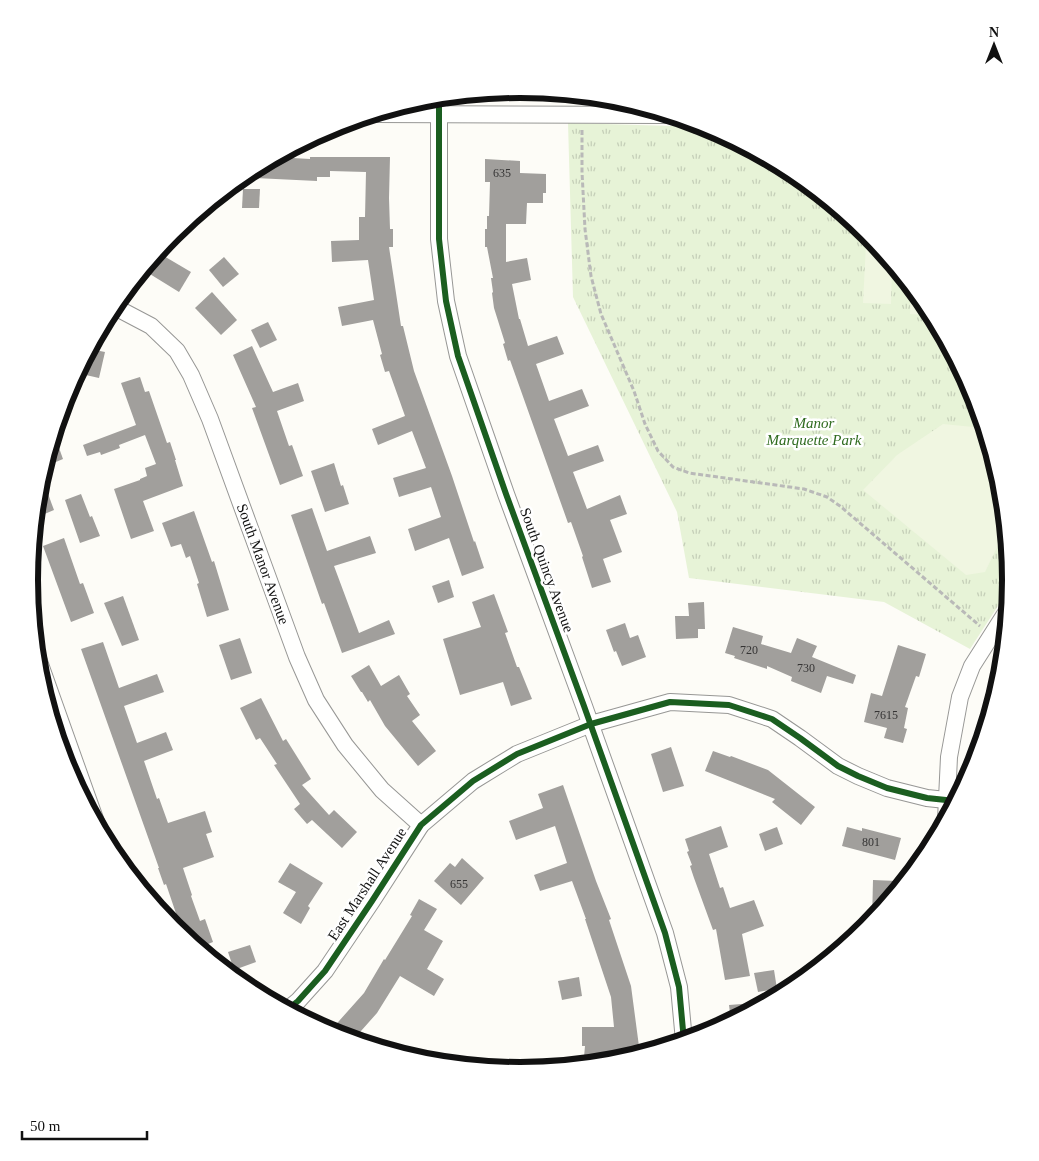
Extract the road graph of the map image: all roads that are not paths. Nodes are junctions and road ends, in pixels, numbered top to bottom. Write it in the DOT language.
graph roads {
  1 [pos="438,106"];
  2 [pos="643,115"];
  3 [pos="121,310"];
  4 [pos="999,624"];
  5 [pos="54,703"];
  6 [pos="591,724"];
  7 [pos="83,784"];
  8 [pos="946,800"];
  9 [pos="946,805"];
  10 [pos="421,825"];
  11 [pos="292,1006"];
  12 [pos="683,1034"];
  1 -- 2 [label="street"];
  1 -- 6 [label="street, South Quincy Avenue"];
  3 -- 10 [label="street, South Manor Avenue"];
  4 -- 8 [label="street"];
  5 -- 7 [label="street"];
  6 -- 8 [label="street, East Marshall Avenue"];
  6 -- 10 [label="street, East Marshall Avenue"];
  6 -- 12 [label="street, South Quincy Avenue"];
  8 -- 9 [label="street"];
  10 -- 11 [label="street, East Marshall Avenue"];
}
